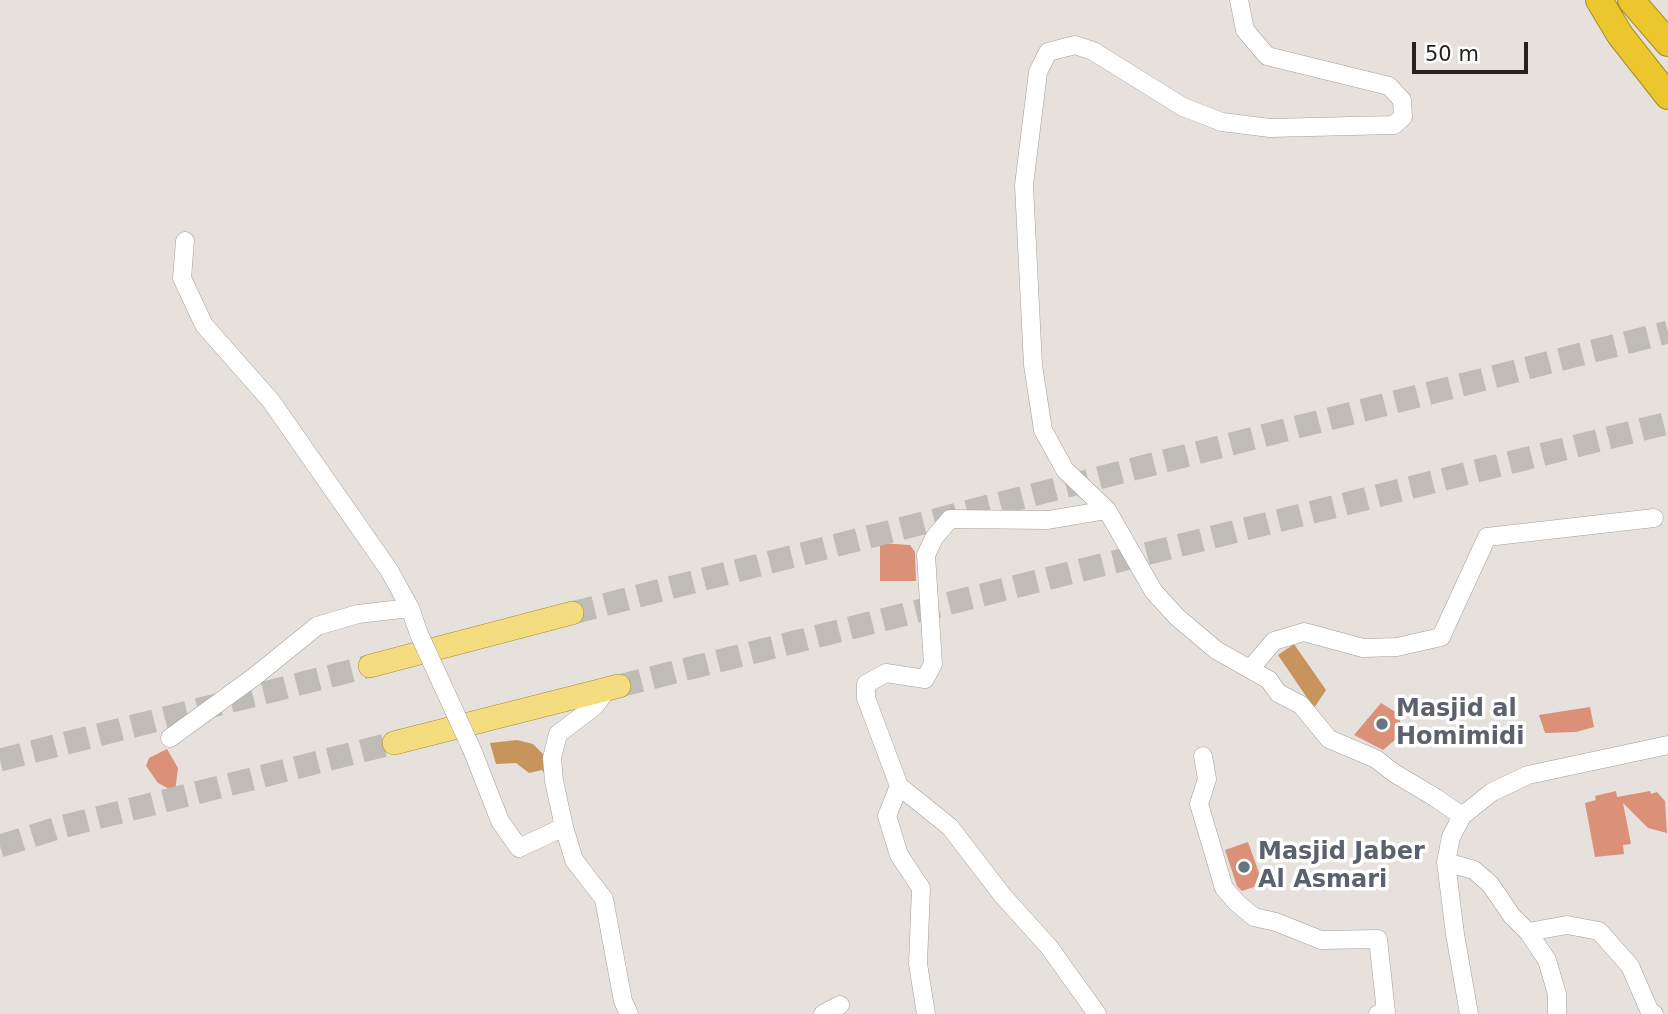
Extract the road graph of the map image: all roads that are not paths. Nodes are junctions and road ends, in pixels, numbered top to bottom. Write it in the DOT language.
graph roads {
  1 [pos="1239,0"];
  2 [pos="1599,0"];
  3 [pos="1631,0"];
  4 [pos="1668,43"];
  5 [pos="1668,96"];
  6 [pos="185,241"];
  7 [pos="1107,510"];
  8 [pos="1654,518"];
  9 [pos="410,608"];
  10 [pos="572,613"];
  11 [pos="370,666"];
  12 [pos="1250,669"];
  13 [pos="613,688"];
  14 [pos="170,738"];
  15 [pos="394,743"];
  16 [pos="1668,745"];
  17 [pos="1203,756"];
  18 [pos="899,786"];
  19 [pos="1462,816"];
  20 [pos="564,827"];
  21 [pos="1446,862"];
  22 [pos="1528,932"];
  23 [pos="840,1005"];
  24 [pos="629,1014"];
  25 [pos="823,1014"];
  26 [pos="926,1014"];
  27 [pos="1097,1014"];
  28 [pos="1378,1014"];
  29 [pos="1469,1014"];
  30 [pos="1557,1014"];
  31 [pos="1654,1014"];
  1 -- 7 [label="street"];
  2 -- 5 [label="highway"];
  3 -- 4 [label="highway"];
  6 -- 9 [label="street"];
  7 -- 12 [label="street"];
  7 -- 18 [label="street"];
  8 -- 12 [label="street"];
  9 -- 14 [label="street"];
  9 -- 20 [label="street, bridge"];
  10 -- 11 [label="main road"];
  12 -- 19 [label="street"];
  13 -- 15 [label="main road"];
  13 -- 20 [label="street"];
  16 -- 19 [label="street"];
  17 -- 28 [label="street"];
  18 -- 26 [label="street"];
  18 -- 27 [label="street"];
  19 -- 21 [label="street"];
  20 -- 24 [label="street"];
  21 -- 22 [label="street"];
  21 -- 29 [label="street"];
  22 -- 30 [label="street"];
  22 -- 31 [label="street"];
  23 -- 25 [label="street"];
}
